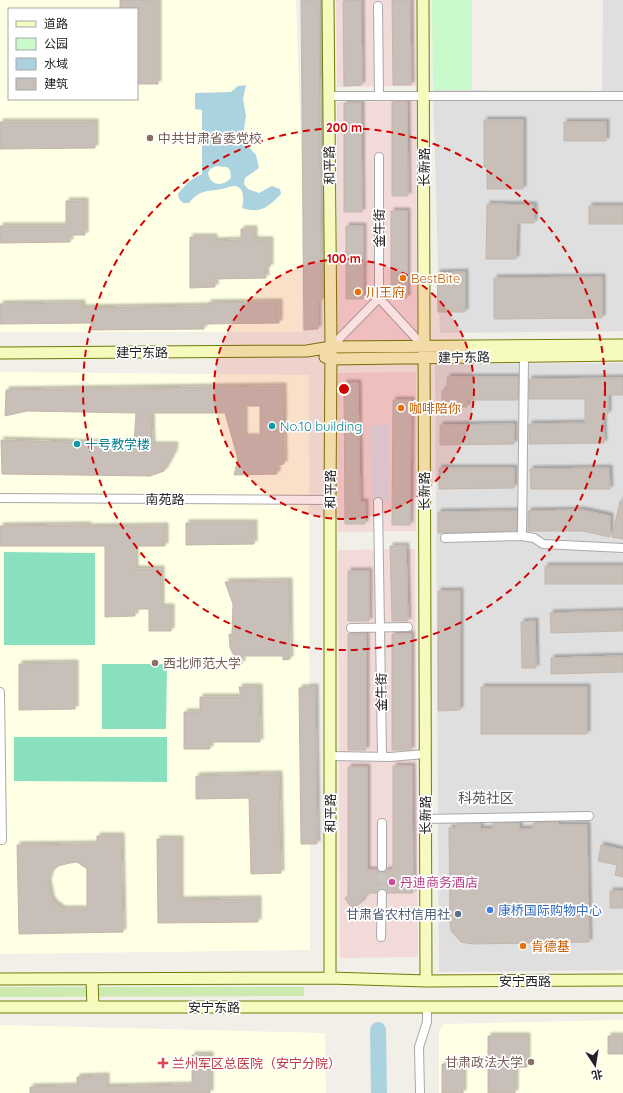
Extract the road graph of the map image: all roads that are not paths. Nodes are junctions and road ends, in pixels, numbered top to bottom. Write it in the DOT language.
graph roads {
  1 [pos="328,0"];
  2 [pos="423,0"];
  3 [pos="378,6"];
  4 [pos="328,96"];
  5 [pos="379,96"];
  6 [pos="423,96"];
  7 [pos="623,96"];
  8 [pos="379,158"];
  9 [pos="378,298"];
  10 [pos="623,345"];
  11 [pos="424,352"];
  12 [pos="0,353"];
  13 [pos="330,353"];
  14 [pos="623,356"];
  15 [pos="524,357"];
  16 [pos="0,498"];
  17 [pos="330,500"];
  18 [pos="378,502"];
  19 [pos="522,536"];
  20 [pos="444,538"];
  21 [pos="623,548"];
  22 [pos="408,627"];
  23 [pos="351,628"];
  24 [pos="381,628"];
  25 [pos="0,692"];
  26 [pos="425,754"];
  27 [pos="330,756"];
  28 [pos="382,756"];
  29 [pos="588,816"];
  30 [pos="425,819"];
  31 [pos="382,823"];
  32 [pos="0,840"];
  33 [pos="382,868"];
  34 [pos="382,894"];
  35 [pos="381,937"];
  36 [pos="330,978"];
  37 [pos="0,979"];
  38 [pos="92,979"];
  39 [pos="623,980"];
  40 [pos="426,981"];
  41 [pos="0,1007"];
  42 [pos="93,1007"];
  43 [pos="427,1007"];
  44 [pos="623,1007"];
  45 [pos="420,1093"];
  1 -- 4 [label="main road, 和平路"];
  2 -- 6 [label="main road, 长新路"];
  3 -- 5 [label="street"];
  4 -- 5 [label="street"];
  4 -- 13 [label="main road, 和平路"];
  5 -- 6 [label="street"];
  6 -- 7 [label="street"];
  6 -- 11 [label="main road, 长新路"];
  8 -- 9 [label="street, 金牛街"];
  9 -- 11 [label="street"];
  9 -- 13 [label="street"];
  10 -- 11 [label="main road, 建宁东路"];
  11 -- 13 [label="main road, 建宁东路"];
  11 -- 15 [label="main road, 建宁东路"];
  11 -- 26 [label="main road, 长新路"];
  12 -- 13 [label="main road, 建宁东路"];
  13 -- 17 [label="main road, 和平路"];
  14 -- 15 [label="main road, 建宁东路"];
  15 -- 19 [label="street"];
  16 -- 17 [label="street, 南苑路"];
  17 -- 27 [label="main road, 和平路"];
  18 -- 24 [label="street, 金牛街"];
  19 -- 20 [label="street"];
  19 -- 21 [label="street"];
  22 -- 24 [label="street"];
  23 -- 24 [label="street"];
  24 -- 28 [label="street, 金牛街"];
  25 -- 32 [label="street"];
  26 -- 28 [label="street"];
  26 -- 30 [label="main road, 长新路"];
  27 -- 28 [label="street"];
  27 -- 36 [label="main road, 和平路"];
  29 -- 30 [label="street"];
  30 -- 40 [label="main road, 长新路"];
  31 -- 33 [label="street"];
  34 -- 35 [label="street"];
  36 -- 38 [label="main road"];
  36 -- 40 [label="main road"];
  37 -- 38 [label="main road"];
  38 -- 42 [label="main road"];
  39 -- 40 [label="main road, 安宁西路"];
  41 -- 42 [label="main road, 安宁东路"];
  42 -- 43 [label="main road, 安宁东路"];
  43 -- 44 [label="main road, 安宁西路"];
  43 -- 45 [label="street"];
}
